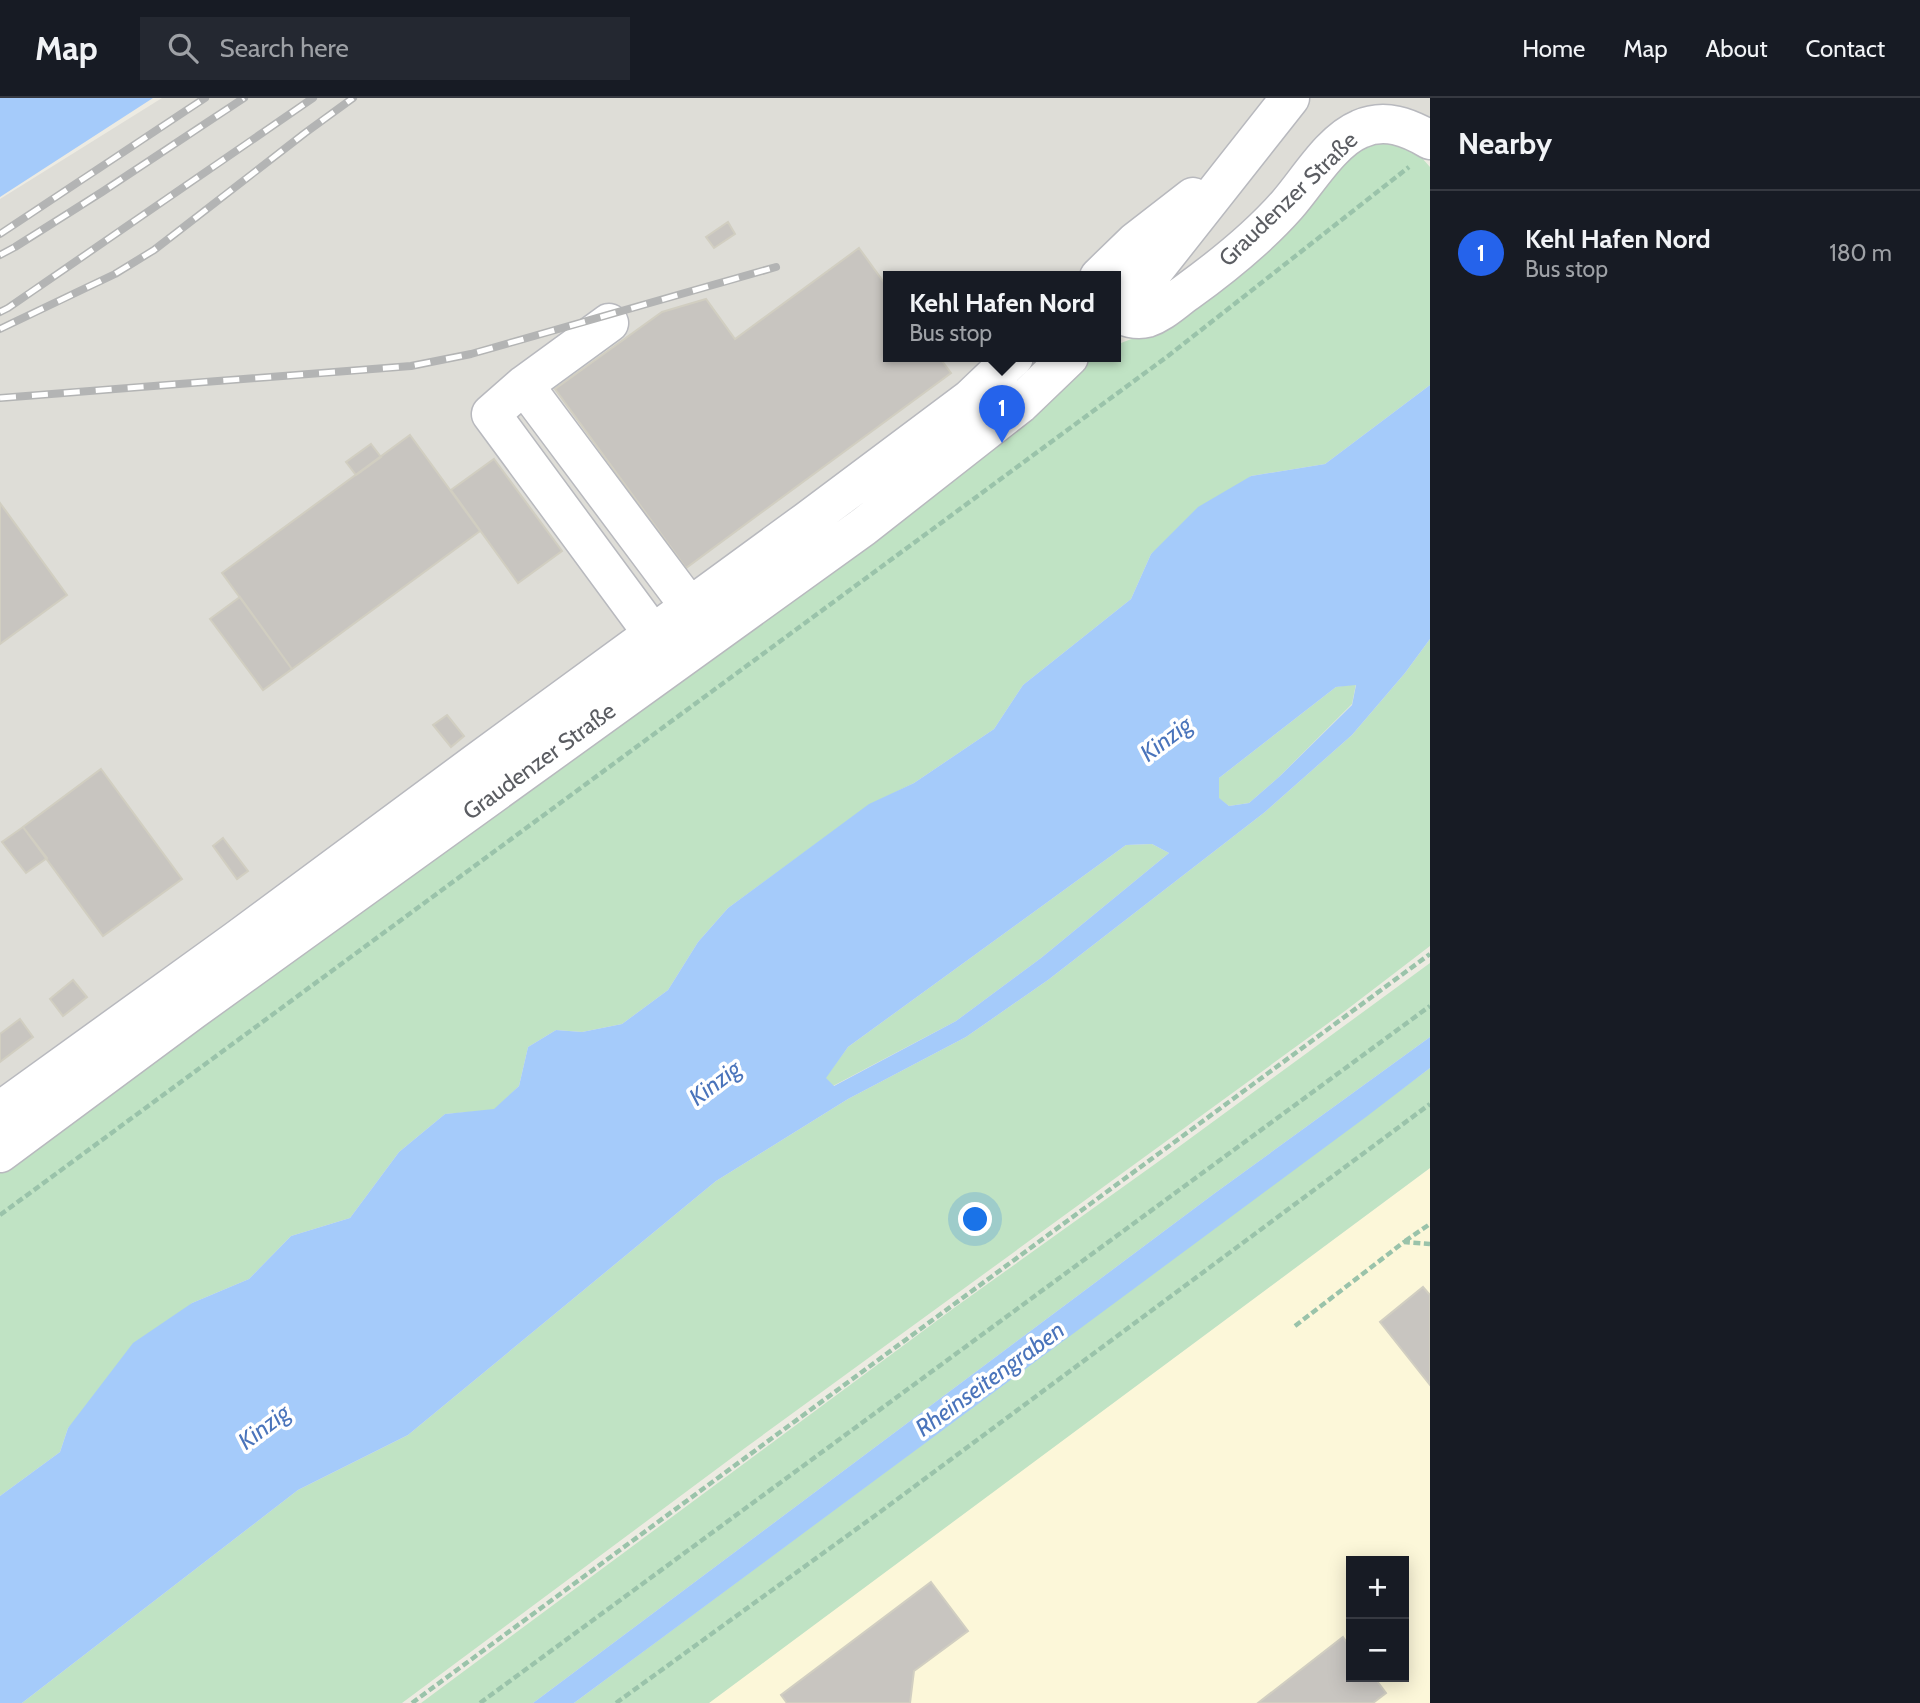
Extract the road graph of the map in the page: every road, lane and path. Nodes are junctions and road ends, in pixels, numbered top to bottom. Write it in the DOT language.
graph roads {
  1 [pos="1290,98"];
  2 [pos="1425,149"];
  3 [pos="1244,156"];
  4 [pos="1105,271"];
  5 [pos="1121,307"];
  6 [pos="1121,315"];
  7 [pos="609,323"];
  8 [pos="1009,362"];
  9 [pos="1064,362"];
  10 [pos="524,385"];
  11 [pos="690,607"];
  12 [pos="653,634"];
  13 [pos="1430,954"];
  14 [pos="1430,1006"];
  15 [pos="1430,1104"];
  16 [pos="0,1111"];
  17 [pos="0,1153"];
  18 [pos="0,1215"];
  19 [pos="1430,1224"];
  20 [pos="1404,1242"];
  21 [pos="1430,1244"];
  22 [pos="1295,1326"];
  23 [pos="412,1703"];
  24 [pos="480,1703"];
  25 [pos="616,1703"];
  1 -- 3 [label="street"];
  2 -- 6 [label="street, Graudenzer Straße"];
  2 -- 18 [label="path"];
  3 -- 4 [label="street"];
  3 -- 5 [label="street"];
  7 -- 10 [label="street"];
  8 -- 11 [label="street"];
  9 -- 17 [label="street, Graudenzer Straße"];
  10 -- 11 [label="street"];
  10 -- 12 [label="street"];
  11 -- 12 [label="street"];
  12 -- 16 [label="street"];
  13 -- 23 [label="path"];
  14 -- 24 [label="path"];
  15 -- 25 [label="path"];
  19 -- 20 [label="path"];
  20 -- 21 [label="path"];
  20 -- 22 [label="path"];
}
